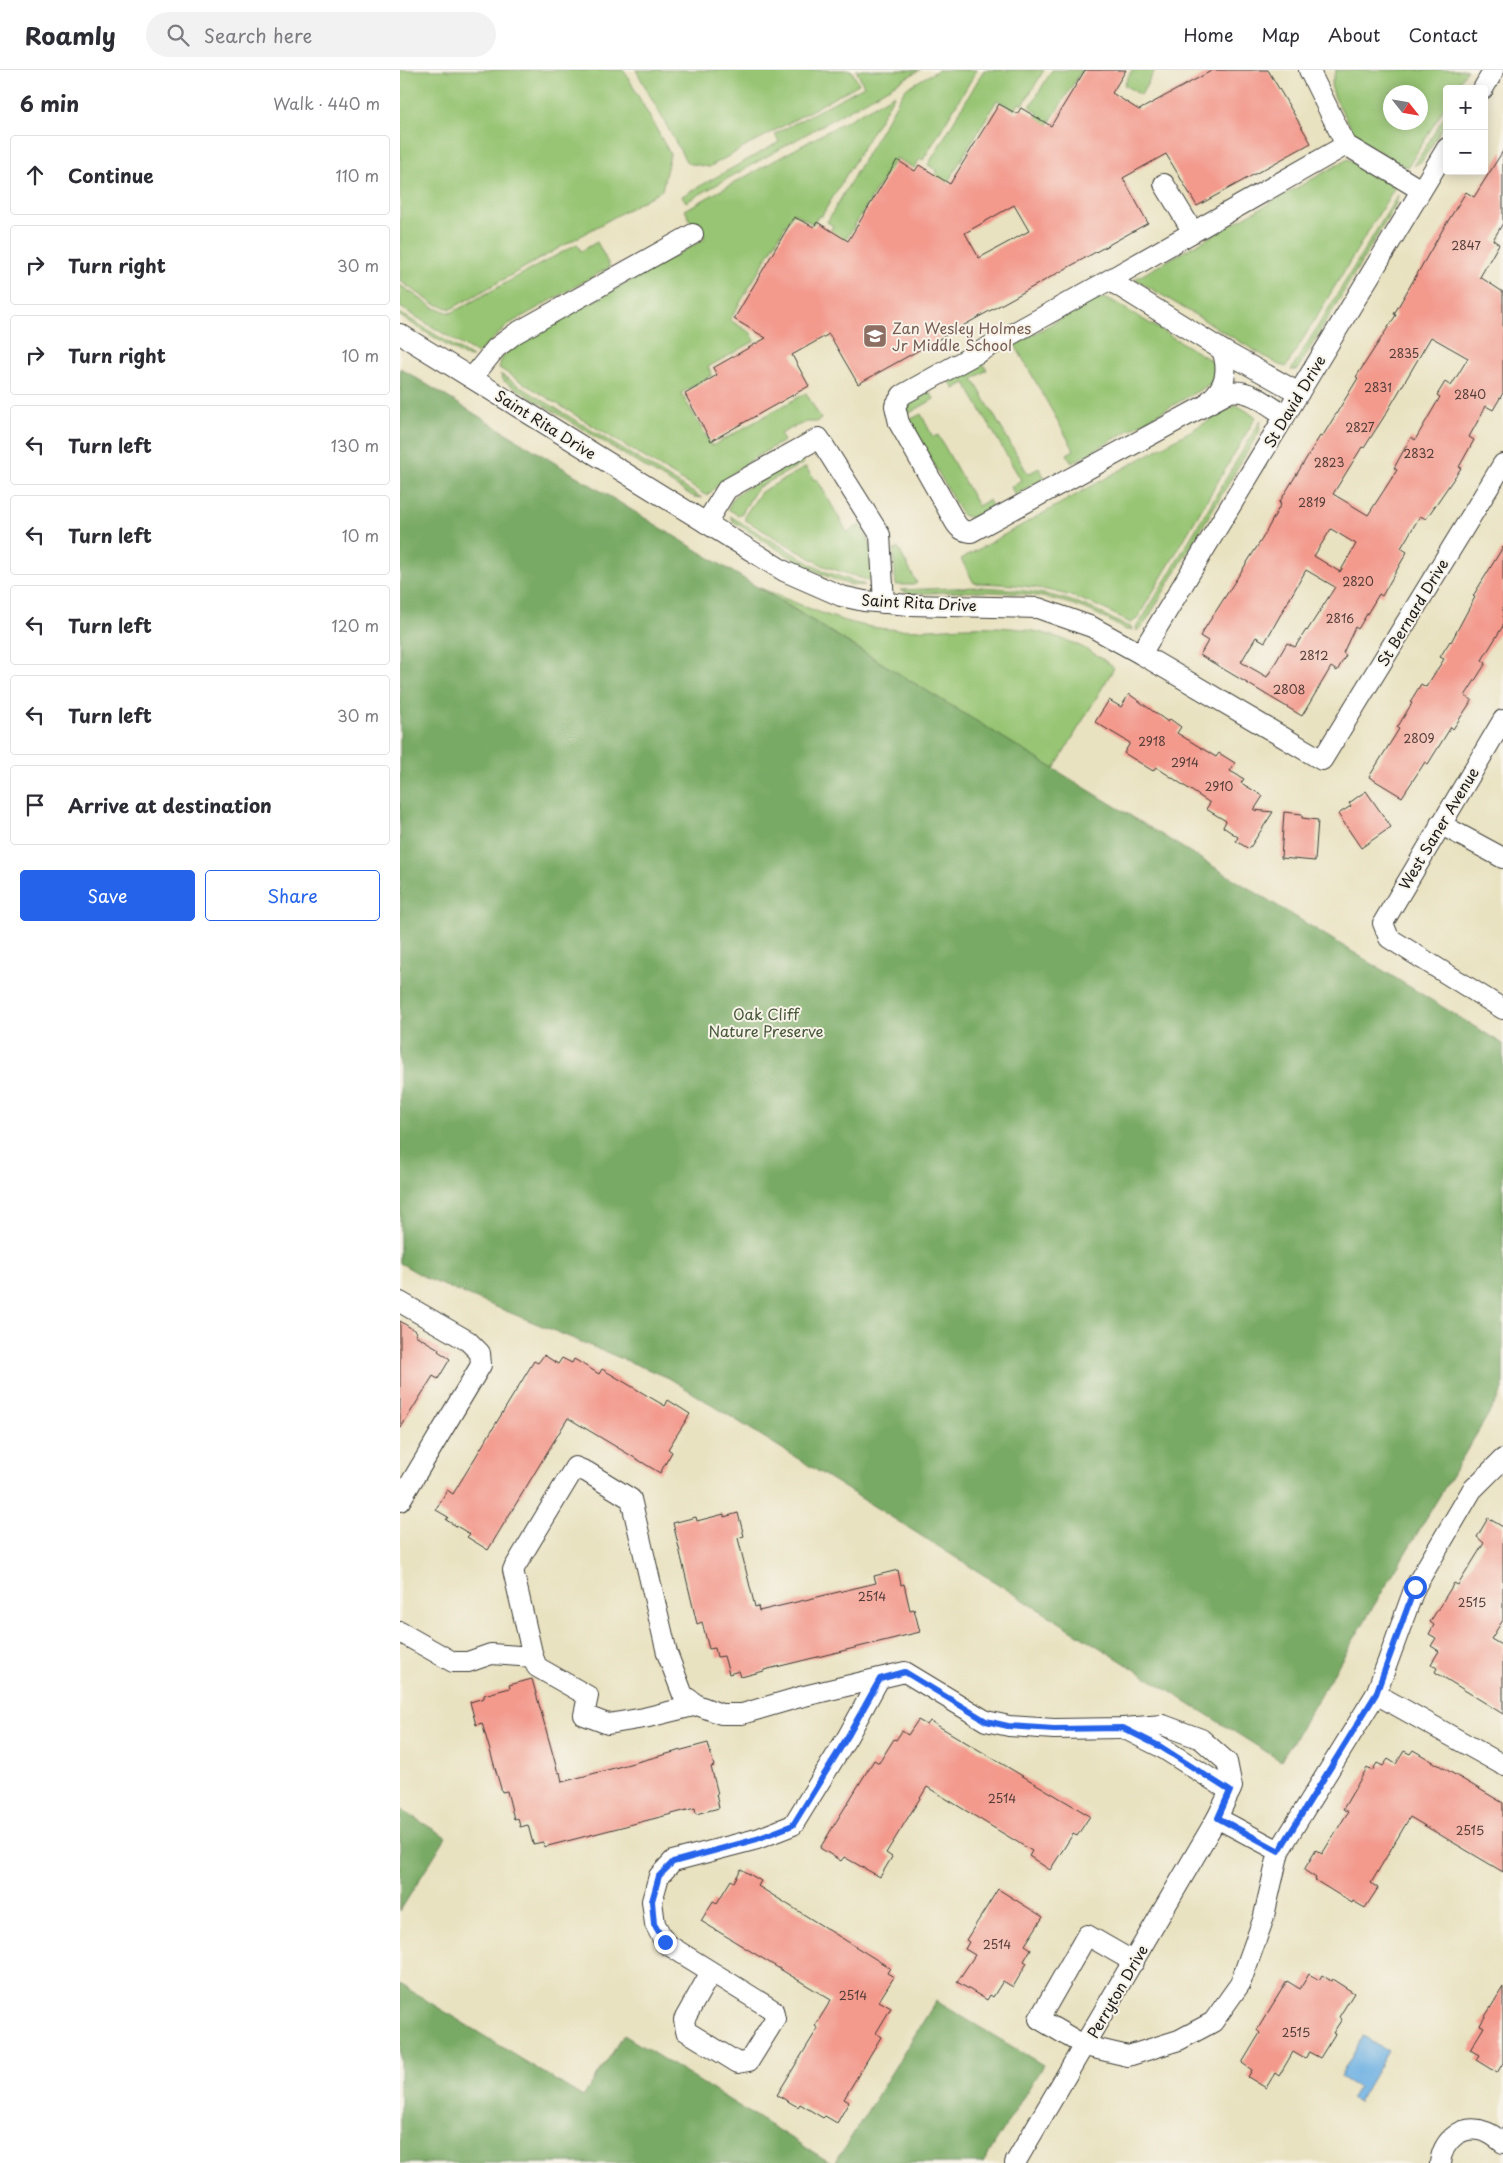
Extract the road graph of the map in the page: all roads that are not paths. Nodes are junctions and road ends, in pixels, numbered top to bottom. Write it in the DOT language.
graph roads {
  1 [pos="1309,70"];
  2 [pos="1494,70"];
  3 [pos="1485,85"];
  4 [pos="1346,145"];
  5 [pos="1443,155"];
  6 [pos="1164,184"];
  7 [pos="1422,190"];
  8 [pos="1193,232"];
  9 [pos="694,234"];
  10 [pos="1109,280"];
  11 [pos="400,334"];
  12 [pos="1222,350"];
  13 [pos="472,378"];
  14 [pos="1299,393"];
  15 [pos="1205,404"];
  16 [pos="1285,416"];
  17 [pos="1503,464"];
  18 [pos="706,523"];
  19 [pos="884,604"];
  20 [pos="1141,654"];
  21 [pos="1503,720"];
  22 [pos="1322,760"];
  23 [pos="1440,824"];
  24 [pos="1503,858"];
  25 [pos="1503,1009"];
  26 [pos="400,1302"];
  27 [pos="1503,1459"];
  28 [pos="400,1501"];
  29 [pos="400,1632"];
  30 [pos="533,1657"];
  31 [pos="880,1679"];
  32 [pos="1376,1694"];
  33 [pos="697,1705"];
  34 [pos="1123,1728"];
  35 [pos="1503,1765"];
  36 [pos="1230,1791"];
  37 [pos="1218,1818"];
  38 [pos="1279,1851"];
  39 [pos="1134,1962"];
  40 [pos="711,1972"];
  41 [pos="1085,2046"];
  42 [pos="1503,2143"];
  43 [pos="1015,2163"];
  44 [pos="1440,2163"];
  1 -- 4 [label="street"];
  2 -- 3 [label="street"];
  4 -- 7 [label="street"];
  4 -- 8 [label="street"];
  5 -- 7 [label="street, St David Drive"];
  6 -- 8 [label="street"];
  7 -- 14 [label="street, St David Drive"];
  8 -- 10 [label="street"];
  9 -- 13 [label="street"];
  10 -- 12 [label="street"];
  10 -- 15 [label="street"];
  11 -- 13 [label="street, Saint Rita Drive"];
  12 -- 14 [label="street"];
  12 -- 15 [label="street"];
  13 -- 18 [label="street, Saint Rita Drive"];
  14 -- 16 [label="street, St David Drive"];
  15 -- 16 [label="street"];
  16 -- 20 [label="street, St David Drive"];
  17 -- 22 [label="street, St Bernard Drive"];
  18 -- 19 [label="street, Saint Rita Drive"];
  18 -- 19 [label="street"];
  19 -- 20 [label="street, Saint Rita Drive"];
  20 -- 22 [label="street, Saint Rita Drive"];
  21 -- 23 [label="street, West Saner Avenue"];
  23 -- 24 [label="street"];
  23 -- 25 [label="street, West Saner Avenue"];
  26 -- 28 [label="street"];
  27 -- 32 [label="street"];
  29 -- 30 [label="street"];
  30 -- 33 [label="street"];
  30 -- 33 [label="street"];
  31 -- 33 [label="street"];
  31 -- 34 [label="street"];
  31 -- 40 [label="street"];
  32 -- 35 [label="street"];
  32 -- 38 [label="street"];
  34 -- 36 [label="street"];
  34 -- 36 [label="street"];
  36 -- 37 [label="street, Perryton Drive"];
  37 -- 38 [label="street"];
  37 -- 39 [label="street, Perryton Drive"];
  38 -- 41 [label="street"];
  39 -- 41 [label="street, Perryton Drive"];
  39 -- 41 [label="street"];
  40 -- 40 [label="street"];
  41 -- 43 [label="street, Perryton Drive"];
  42 -- 44 [label="street"];
}
